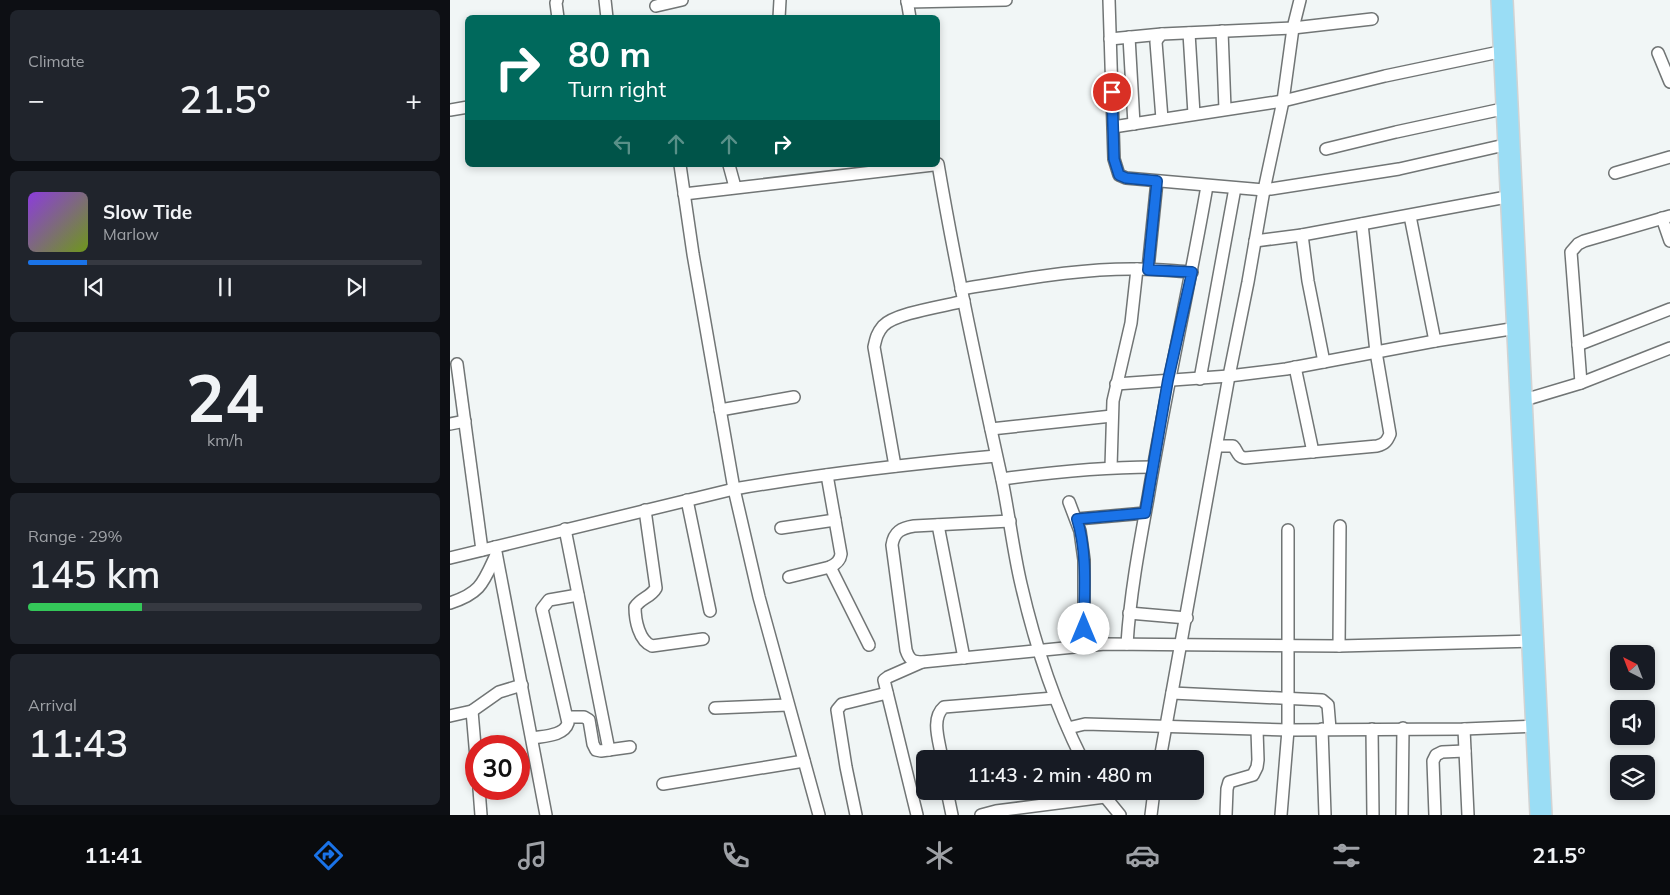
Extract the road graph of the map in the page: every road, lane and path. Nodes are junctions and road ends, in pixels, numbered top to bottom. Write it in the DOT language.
graph roads {
  1 [pos="557,0"];
  2 [pos="605,0"];
  3 [pos="682,0"];
  4 [pos="780,0"];
  5 [pos="1006,0"];
  6 [pos="1109,0"];
  7 [pos="1300,0"];
  8 [pos="1502,0"];
  9 [pos="907,1"];
  10 [pos="656,8"];
  11 [pos="558,15"];
  12 [pos="607,15"];
  13 [pos="779,15"];
  14 [pos="908,15"];
  15 [pos="1372,19"];
  16 [pos="1293,28"];
  17 [pos="1222,31"];
  18 [pos="1189,32"];
  19 [pos="1162,34"];
  20 [pos="1129,37"];
  21 [pos="1110,39"];
  22 [pos="1504,51"];
  23 [pos="1658,53"];
  24 [pos="1670,82"];
  25 [pos="1283,101"];
  26 [pos="465,108"];
  27 [pos="1507,108"];
  28 [pos="1225,109"];
  29 [pos="450,110"];
  30 [pos="1194,114"];
  31 [pos="1162,119"];
  32 [pos="1134,124"];
  33 [pos="1113,128"];
  34 [pos="1509,144"];
  35 [pos="1326,149"];
  36 [pos="1670,157"];
  37 [pos="680,167"];
  38 [pos="730,167"];
  39 [pos="915,167"];
  40 [pos="939,167"];
  41 [pos="1615,173"];
  42 [pos="1157,181"];
  43 [pos="1207,186"];
  44 [pos="735,187"];
  45 [pos="1235,188"];
  46 [pos="1264,190"];
  47 [pos="684,194"];
  48 [pos="1512,196"];
  49 [pos="1410,216"];
  50 [pos="1666,217"];
  51 [pos="1362,224"];
  52 [pos="1302,234"];
  53 [pos="1670,240"];
  54 [pos="1255,241"];
  55 [pos="1142,269"];
  56 [pos="1192,272"];
  57 [pos="961,289"];
  58 [pos="964,301"];
  59 [pos="1670,309"];
  60 [pos="1517,328"];
  61 [pos="1435,341"];
  62 [pos="1578,345"];
  63 [pos="1670,348"];
  64 [pos="1376,352"];
  65 [pos="1324,362"];
  66 [pos="457,364"];
  67 [pos="1295,367"];
  68 [pos="1229,376"];
  69 [pos="1200,379"];
  70 [pos="1168,380"];
  71 [pos="1581,383"];
  72 [pos="1116,384"];
  73 [pos="794,397"];
  74 [pos="1521,401"];
  75 [pos="720,410"];
  76 [pos="1112,416"];
  77 [pos="465,421"];
  78 [pos="450,424"];
  79 [pos="991,429"];
  80 [pos="1217,446"];
  81 [pos="1313,452"];
  82 [pos="996,456"];
  83 [pos="895,466"];
  84 [pos="1111,467"];
  85 [pos="1153,467"];
  86 [pos="827,476"];
  87 [pos="1002,479"];
  88 [pos="734,489"];
  89 [pos="687,500"];
  90 [pos="1069,502"];
  91 [pos="644,510"];
  92 [pos="1145,513"];
  93 [pos="1077,519"];
  94 [pos="835,520"];
  95 [pos="1010,522"];
  96 [pos="938,525"];
  97 [pos="1340,526"];
  98 [pos="781,528"];
  99 [pos="566,529"];
  100 [pos="1288,530"];
  101 [pos="482,550"];
  102 [pos="495,551"];
  103 [pos="450,558"];
  104 [pos="830,567"];
  105 [pos="789,577"];
  106 [pos="578,595"];
  107 [pos="450,603"];
  108 [pos="710,611"];
  109 [pos="1129,613"];
  110 [pos="1186,618"];
  111 [pos="703,639"];
  112 [pos="1534,641"];
  113 [pos="868,644"];
  114 [pos="1127,644"];
  115 [pos="1084,646"];
  116 [pos="1181,646"];
  117 [pos="1290,646"];
  118 [pos="1339,646"];
  119 [pos="1038,650"];
  120 [pos="964,658"];
  121 [pos="922,662"];
  122 [pos="522,685"];
  123 [pos="886,693"];
  124 [pos="1172,693"];
  125 [pos="1054,698"];
  126 [pos="1288,698"];
  127 [pos="788,705"];
  128 [pos="715,708"];
  129 [pos="472,711"];
  130 [pos="450,716"];
  131 [pos="568,717"];
  132 [pos="1538,726"];
  133 [pos="1165,727"];
  134 [pos="1068,728"];
  135 [pos="1403,728"];
  136 [pos="1326,729"];
  137 [pos="1372,729"];
  138 [pos="1464,729"];
  139 [pos="1257,730"];
  140 [pos="1288,730"];
  141 [pos="474,735"];
  142 [pos="532,738"];
  143 [pos="630,747"];
  144 [pos="609,750"];
  145 [pos="941,750"];
  146 [pos="1078,750"];
  147 [pos="1161,750"];
  148 [pos="1465,751"];
  149 [pos="804,761"];
  150 [pos="663,784"];
  151 [pos="480,800"];
  152 [pos="949,800"];
  153 [pos="1065,800"];
  154 [pos="1108,800"];
  155 [pos="1153,800"];
  156 [pos="481,815"];
  157 [pos="546,815"];
  158 [pos="819,815"];
  159 [pos="856,815"];
  160 [pos="917,815"];
  161 [pos="952,815"];
  162 [pos="981,815"];
  163 [pos="1120,815"];
  164 [pos="1151,815"];
  165 [pos="1226,815"];
  166 [pos="1282,815"];
  167 [pos="1325,815"];
  168 [pos="1373,815"];
  169 [pos="1402,815"];
  170 [pos="1436,815"];
  171 [pos="1468,815"];
  172 [pos="1541,815"];
  1 -- 11 [label="street"];
  2 -- 12 [label="street"];
  3 -- 10 [label="street"];
  4 -- 13 [label="street"];
  5 -- 9 [label="street"];
  6 -- 21 [label="street"];
  7 -- 16 [label="street"];
  8 -- 22 [label="highway"];
  9 -- 14 [label="street"];
  15 -- 16 [label="street"];
  16 -- 17 [label="street"];
  16 -- 25 [label="street"];
  17 -- 18 [label="street"];
  17 -- 28 [label="street"];
  18 -- 19 [label="street"];
  18 -- 30 [label="street"];
  19 -- 20 [label="street"];
  19 -- 31 [label="street"];
  20 -- 21 [label="street"];
  20 -- 32 [label="street"];
  21 -- 33 [label="street"];
  22 -- 25 [label="street"];
  22 -- 27 [label="highway"];
  23 -- 24 [label="street"];
  25 -- 28 [label="street"];
  25 -- 46 [label="street"];
  26 -- 29 [label="street"];
  27 -- 34 [label="highway"];
  27 -- 35 [label="street"];
  28 -- 30 [label="street"];
  30 -- 31 [label="street"];
  31 -- 32 [label="street"];
  32 -- 33 [label="street"];
  33 -- 42 [label="street"];
  34 -- 46 [label="street"];
  34 -- 48 [label="highway"];
  36 -- 41 [label="street"];
  37 -- 47 [label="street"];
  38 -- 44 [label="street"];
  39 -- 44 [label="street"];
  40 -- 57 [label="street"];
  42 -- 43 [label="street"];
  42 -- 55 [label="street"];
  43 -- 45 [label="street"];
  43 -- 56 [label="street"];
  44 -- 47 [label="street"];
  45 -- 46 [label="street"];
  45 -- 69 [label="street"];
  46 -- 54 [label="street"];
  47 -- 75 [label="street"];
  48 -- 49 [label="street"];
  48 -- 60 [label="highway"];
  49 -- 51 [label="street"];
  49 -- 61 [label="street"];
  50 -- 53 [label="street"];
  50 -- 62 [label="street"];
  51 -- 52 [label="street"];
  51 -- 64 [label="street"];
  52 -- 54 [label="street"];
  52 -- 65 [label="street"];
  54 -- 68 [label="street"];
  55 -- 56 [label="street"];
  55 -- 57 [label="street"];
  55 -- 72 [label="street"];
  56 -- 70 [label="street"];
  57 -- 58 [label="street"];
  58 -- 79 [label="street"];
  58 -- 83 [label="street"];
  59 -- 62 [label="street"];
  60 -- 61 [label="street"];
  60 -- 74 [label="highway"];
  61 -- 64 [label="street"];
  62 -- 71 [label="street"];
  63 -- 71 [label="street"];
  64 -- 65 [label="street"];
  64 -- 81 [label="street"];
  65 -- 67 [label="street"];
  66 -- 77 [label="street"];
  67 -- 68 [label="street"];
  67 -- 81 [label="street"];
  68 -- 69 [label="street"];
  68 -- 80 [label="street"];
  69 -- 70 [label="street"];
  70 -- 72 [label="street"];
  70 -- 85 [label="street"];
  71 -- 74 [label="street"];
  72 -- 76 [label="street"];
  73 -- 75 [label="street"];
  74 -- 112 [label="highway"];
  75 -- 88 [label="street"];
  76 -- 79 [label="street"];
  76 -- 84 [label="street"];
  77 -- 78 [label="street"];
  77 -- 101 [label="street"];
  79 -- 82 [label="street"];
  80 -- 81 [label="street"];
  80 -- 110 [label="street"];
  82 -- 83 [label="street"];
  82 -- 87 [label="street"];
  83 -- 86 [label="street"];
  84 -- 85 [label="street"];
  84 -- 87 [label="street"];
  85 -- 92 [label="street"];
  86 -- 88 [label="street"];
  86 -- 94 [label="street"];
  87 -- 95 [label="street"];
  88 -- 89 [label="street"];
  88 -- 127 [label="street"];
  89 -- 91 [label="street"];
  89 -- 108 [label="street"];
  90 -- 93 [label="street"];
  91 -- 99 [label="street"];
  91 -- 111 [label="street"];
  92 -- 93 [label="street"];
  92 -- 109 [label="street"];
  93 -- 115 [label="street"];
  94 -- 98 [label="street"];
  94 -- 104 [label="street"];
  95 -- 96 [label="street"];
  95 -- 119 [label="street"];
  96 -- 120 [label="street"];
  96 -- 121 [label="street"];
  97 -- 118 [label="street"];
  99 -- 102 [label="street"];
  99 -- 106 [label="street"];
  100 -- 117 [label="street"];
  101 -- 102 [label="street"];
  101 -- 103 [label="street"];
  102 -- 107 [label="street"];
  102 -- 122 [label="street"];
  104 -- 105 [label="street"];
  104 -- 113 [label="street"];
  106 -- 131 [label="street"];
  106 -- 144 [label="street"];
  109 -- 110 [label="street"];
  109 -- 114 [label="street"];
  110 -- 116 [label="street"];
  112 -- 118 [label="street"];
  112 -- 132 [label="highway"];
  114 -- 115 [label="street"];
  114 -- 116 [label="street"];
  115 -- 119 [label="street"];
  116 -- 117 [label="street"];
  116 -- 124 [label="street"];
  117 -- 118 [label="street"];
  117 -- 126 [label="street"];
  119 -- 120 [label="street"];
  119 -- 125 [label="street"];
  120 -- 121 [label="street"];
  121 -- 123 [label="street"];
  122 -- 129 [label="street"];
  122 -- 142 [label="street"];
  123 -- 159 [label="street"];
  123 -- 160 [label="street"];
  124 -- 126 [label="street"];
  124 -- 133 [label="street"];
  125 -- 134 [label="street"];
  125 -- 145 [label="street"];
  126 -- 136 [label="street"];
  126 -- 140 [label="street"];
  127 -- 128 [label="street"];
  127 -- 149 [label="street"];
  129 -- 130 [label="street"];
  129 -- 141 [label="street"];
  131 -- 142 [label="street"];
  131 -- 144 [label="street"];
  132 -- 138 [label="street"];
  132 -- 172 [label="highway"];
  133 -- 134 [label="street"];
  133 -- 139 [label="street"];
  133 -- 147 [label="street"];
  134 -- 146 [label="street"];
  135 -- 137 [label="street"];
  135 -- 138 [label="street"];
  135 -- 169 [label="street"];
  136 -- 137 [label="street"];
  136 -- 140 [label="street"];
  136 -- 167 [label="street"];
  137 -- 168 [label="street"];
  138 -- 148 [label="street"];
  139 -- 140 [label="street"];
  139 -- 165 [label="street"];
  140 -- 166 [label="street"];
  142 -- 157 [label="street"];
  143 -- 144 [label="street"];
  148 -- 170 [label="street"];
  148 -- 171 [label="street"];
  149 -- 150 [label="street"];
  149 -- 158 [label="street"];
  151 -- 156 [label="street"];
  152 -- 161 [label="street"];
  153 -- 162 [label="street"];
  154 -- 163 [label="street"];
  155 -- 164 [label="street"];
}
